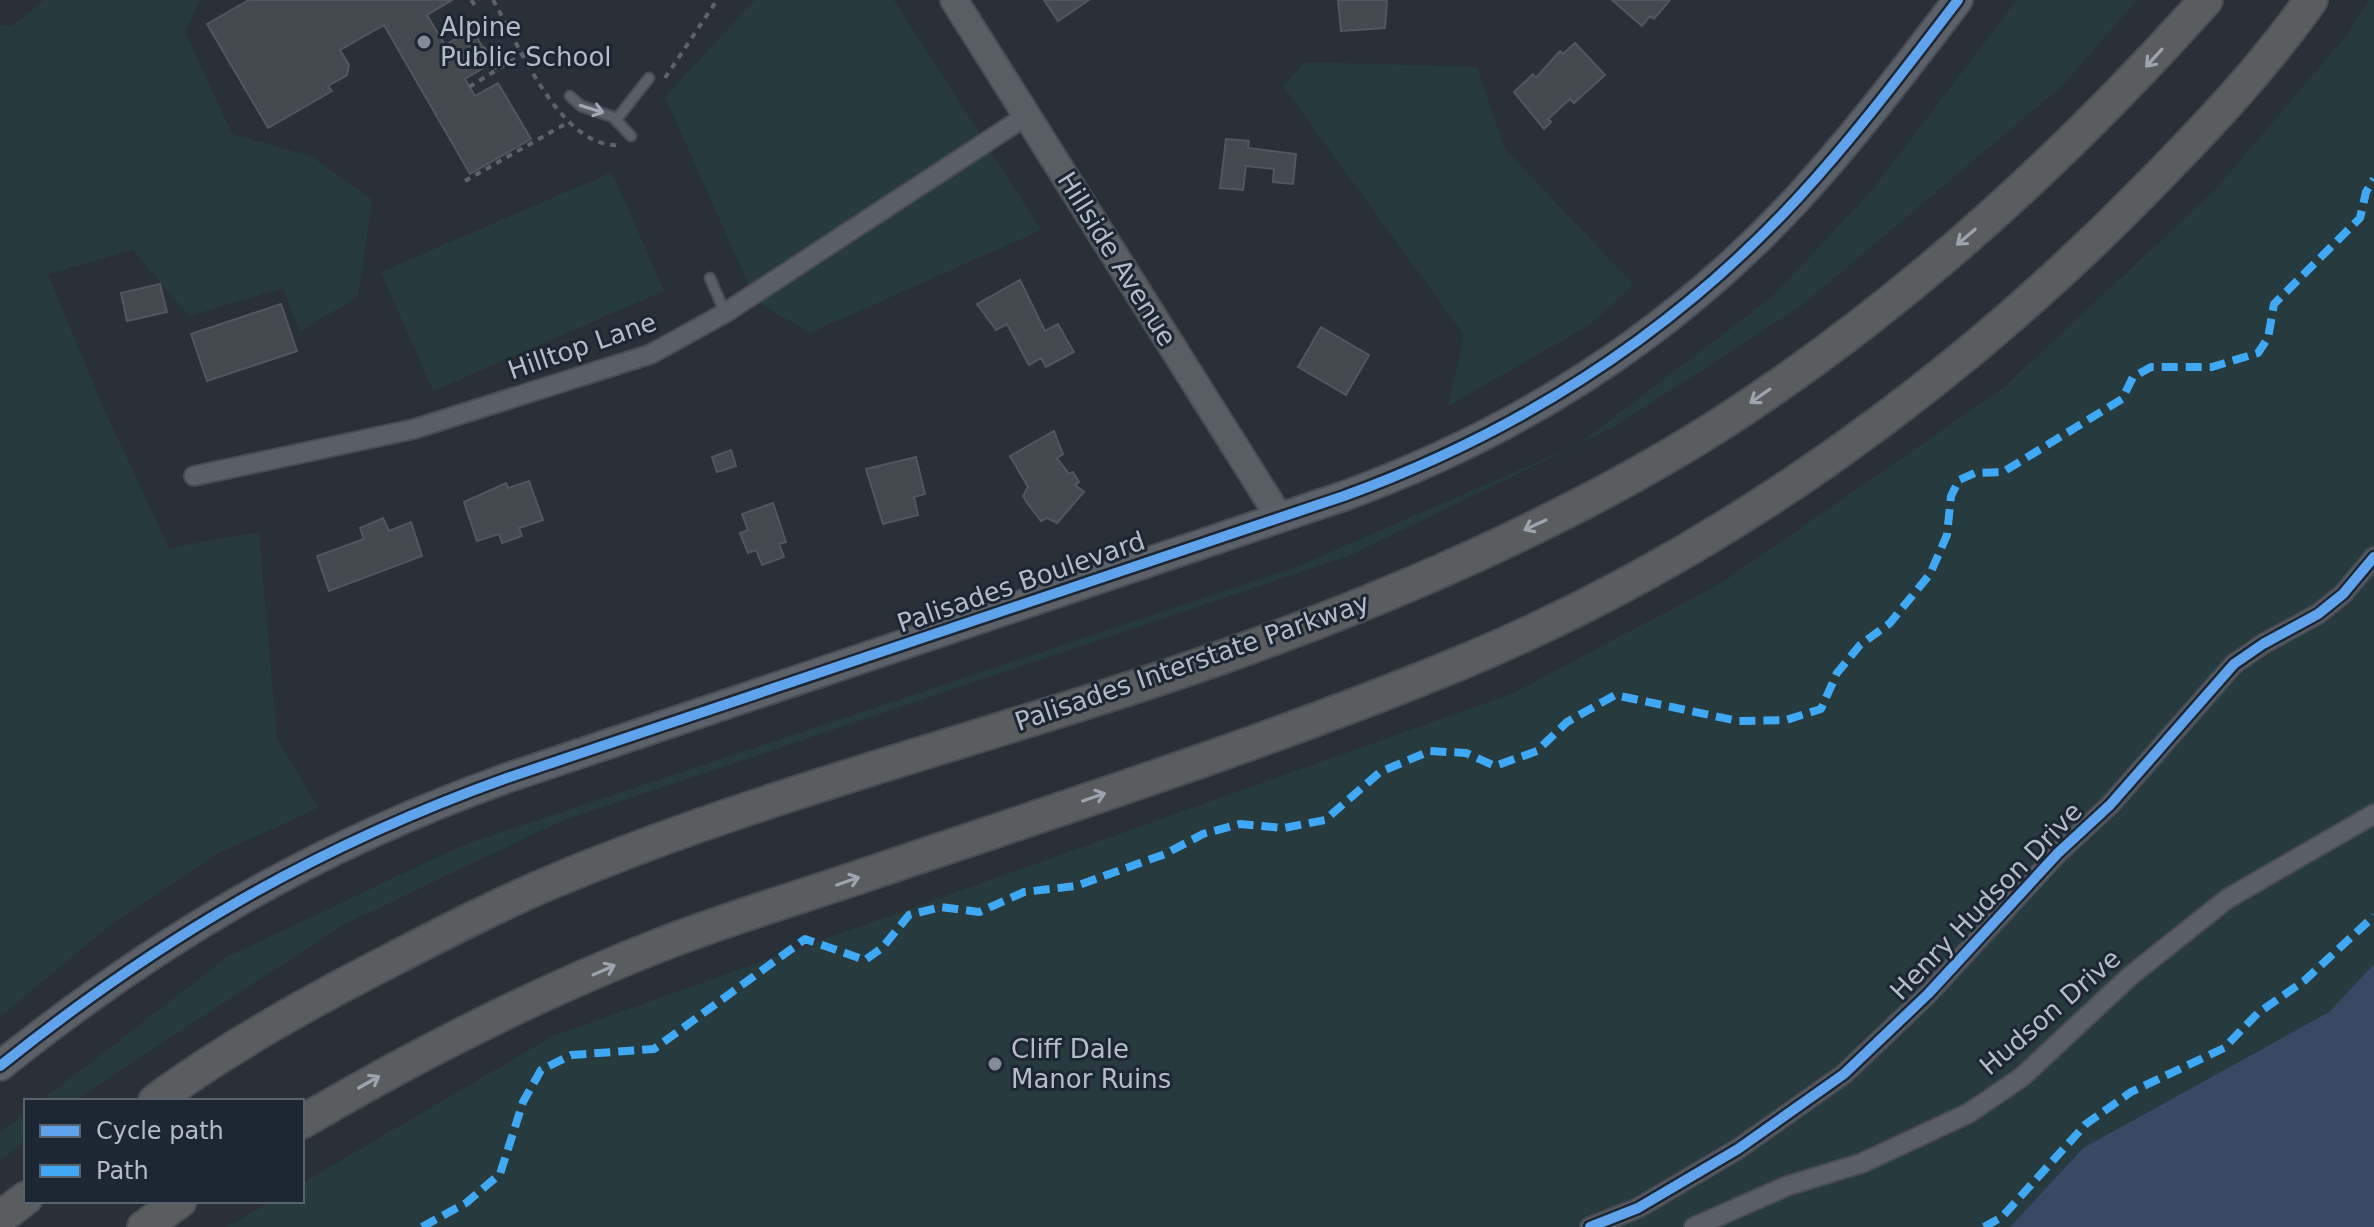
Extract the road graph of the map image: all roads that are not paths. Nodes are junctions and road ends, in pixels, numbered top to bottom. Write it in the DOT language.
graph roads {
  1 [pos="954,0"];
  2 [pos="1958,0"];
  3 [pos="2206,0"];
  4 [pos="2311,0"];
  5 [pos="649,78"];
  6 [pos="570,96"];
  7 [pos="1026,116"];
  8 [pos="616,120"];
  9 [pos="629,134"];
  10 [pos="710,278"];
  11 [pos="725,313"];
  12 [pos="194,476"];
  13 [pos="1280,518"];
  14 [pos="2374,557"];
  15 [pos="2374,814"];
  16 [pos="0,1066"];
  17 [pos="158,1099"];
  18 [pos="304,1121"];
  19 [pos="24,1200"];
  20 [pos="177,1203"];
  21 [pos="0,1218"];
  22 [pos="144,1227"];
  23 [pos="1590,1227"];
  24 [pos="1694,1227"];
  1 -- 7 [label="main road, Hillside Avenue"];
  2 -- 13 [label="main road, Palisades Boulevard"];
  3 -- 17 [label="highway, Palisades Interstate Parkway, one-way"];
  18 -- 4 [label="highway, one-way"];
  5 -- 8 [label="lane"];
  6 -- 8 [label="lane, one-way"];
  7 -- 11 [label="street, Hilltop Lane"];
  7 -- 13 [label="main road, Hillside Avenue"];
  8 -- 9 [label="lane"];
  10 -- 11 [label="lane"];
  11 -- 12 [label="street, Hilltop Lane"];
  13 -- 16 [label="main road, Palisades Boulevard"];
  14 -- 23 [label="street, Henry Hudson Drive"];
  15 -- 24 [label="street, Hudson Drive"];
  19 -- 21 [label="highway"];
  20 -- 22 [label="highway"];
}
